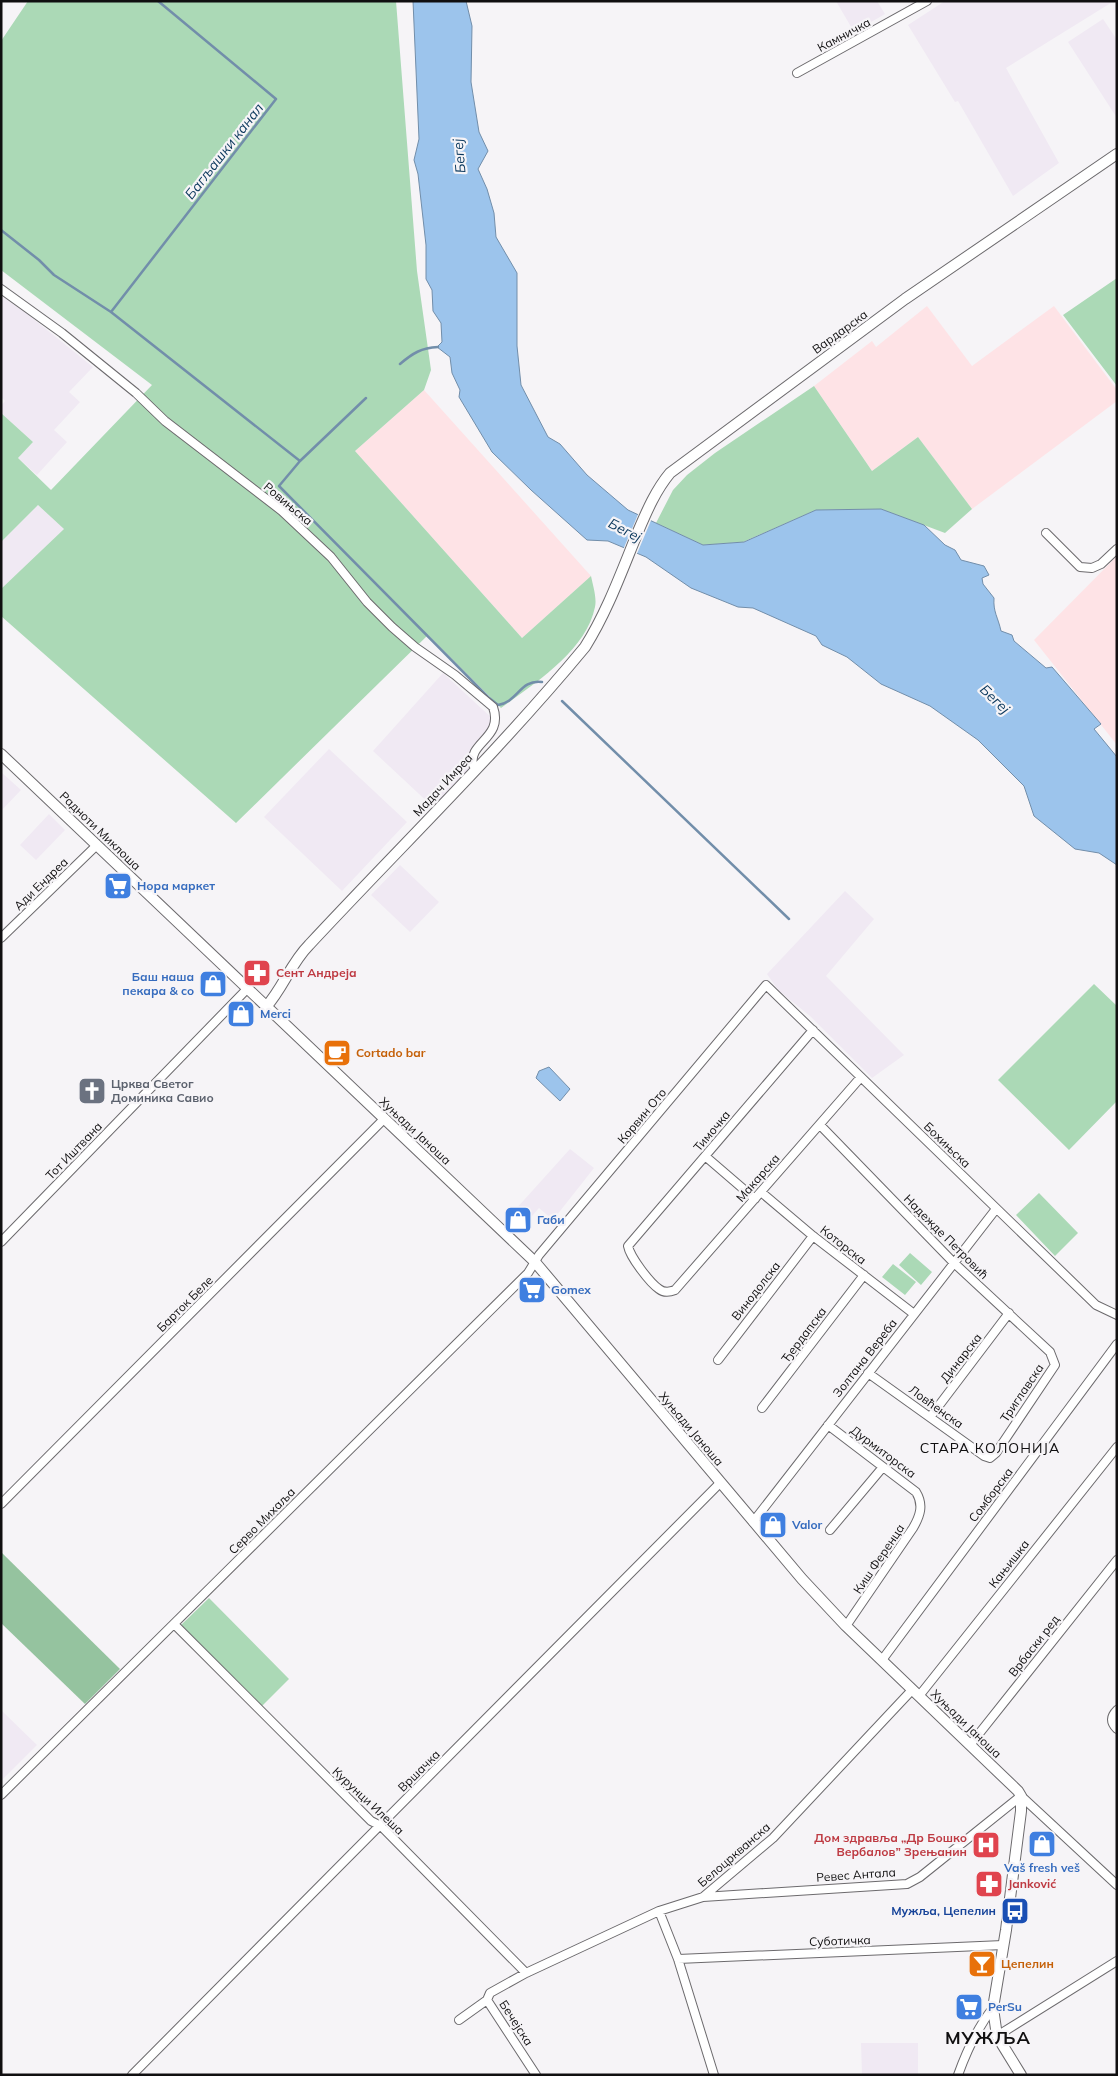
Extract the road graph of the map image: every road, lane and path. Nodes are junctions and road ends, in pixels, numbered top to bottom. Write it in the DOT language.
graph roads {
  1 [pos="927,1"];
  2 [pos="797,73"];
  3 [pos="1117,154"];
  4 [pos="1,289"];
  5 [pos="1046,533"];
  6 [pos="1117,549"];
  7 [pos="623,570"];
  8 [pos="1,754"];
  9 [pos="476,768"];
  10 [pos="97,845"];
  11 [pos="1,938"];
  12 [pos="766,985"];
  13 [pos="246,989"];
  14 [pos="266,1007"];
  15 [pos="813,1030"];
  16 [pos="861,1077"];
  17 [pos="384,1119"];
  18 [pos="820,1125"];
  19 [pos="705,1156"];
  20 [pos="761,1192"];
  21 [pos="755,1199"];
  22 [pos="996,1209"];
  23 [pos="812,1236"];
  24 [pos="1,1242"];
  25 [pos="536,1262"];
  26 [pos="953,1262"];
  27 [pos="864,1275"];
  28 [pos="672,1291"];
  29 [pos="914,1314"];
  30 [pos="1010,1314"];
  31 [pos="1117,1315"];
  32 [pos="1117,1344"];
  33 [pos="718,1360"];
  34 [pos="1055,1365"];
  35 [pos="868,1373"];
  36 [pos="762,1408"];
  37 [pos="931,1416"];
  38 [pos="828,1425"];
  39 [pos="1117,1447"];
  40 [pos="990,1458"];
  41 [pos="884,1467"];
  42 [pos="720,1483"];
  43 [pos="921,1500"];
  44 [pos="1,1504"];
  45 [pos="754,1522"];
  46 [pos="830,1530"];
  47 [pos="1117,1560"];
  48 [pos="174,1624"];
  49 [pos="846,1626"];
  50 [pos="882,1660"];
  51 [pos="916,1693"];
  52 [pos="1117,1710"];
  53 [pos="1117,1729"];
  54 [pos="970,1745"];
  55 [pos="1,1795"];
  56 [pos="1021,1796"];
  57 [pos="381,1826"];
  58 [pos="1117,1885"];
  59 [pos="703,1897"];
  60 [pos="659,1911"];
  61 [pos="1003,1946"];
  62 [pos="678,1959"];
  63 [pos="1117,1961"];
  64 [pos="526,1973"];
  65 [pos="487,2000"];
  66 [pos="993,2008"];
  67 [pos="459,2020"];
  68 [pos="997,2036"];
  69 [pos="132,2075"];
  70 [pos="536,2075"];
  71 [pos="714,2075"];
  72 [pos="958,2075"];
  73 [pos="1021,2075"];
  1 -- 2 [label="street, Камничка"];
  3 -- 7 [label="street, Вардарска"];
  4 -- 9 [label="street, Ровињска"];
  5 -- 6 [label="street"];
  7 -- 9 [label="street, Мадач Имреа"];
  8 -- 10 [label="street, Радноти Миклоша"];
  9 -- 14 [label="street, Мадач Имреа"];
  10 -- 11 [label="street, Ади Ендреа"];
  10 -- 13 [label="street, Радноти Миклоша"];
  12 -- 15 [label="street, Бохињска"];
  12 -- 25 [label="street, Корвин Ото"];
  13 -- 14 [label="street, Хуњади Јаноша"];
  13 -- 24 [label="street, Тот Иштвана"];
  14 -- 17 [label="street, Хуњади Јаноша"];
  15 -- 16 [label="street, Бохињска"];
  15 -- 19 [label="street, Тимочка"];
  16 -- 18 [label="street, Макарска"];
  16 -- 22 [label="street, Бохињска"];
  17 -- 25 [label="street, Хуњади Јаноша"];
  17 -- 44 [label="street, Барток Беле"];
  18 -- 20 [label="street, Макарска"];
  18 -- 26 [label="street, Надежде Петровић"];
  19 -- 21 [label="street"];
  19 -- 28 [label="street, Тимочка"];
  20 -- 21 [label="street, Макарска"];
  20 -- 23 [label="street, Которска"];
  21 -- 28 [label="street, Макарска"];
  22 -- 26 [label="street, Золтана Вереба"];
  22 -- 31 [label="street, Бохињска"];
  23 -- 27 [label="street, Которска"];
  23 -- 33 [label="street, Винодолска"];
  25 -- 42 [label="street, Хуњади Јаноша"];
  25 -- 48 [label="street, Серво Михаља"];
  26 -- 29 [label="street, Золтана Вереба"];
  26 -- 30 [label="street, Надежде Петровић"];
  27 -- 29 [label="street, Которска"];
  27 -- 36 [label="street, Ђердапска"];
  29 -- 35 [label="street, Золтана Вереба"];
  30 -- 34 [label="street, Надежде Петровић"];
  30 -- 37 [label="street, Динарска"];
  32 -- 50 [label="street, Сомборска"];
  34 -- 40 [label="street, Триглавска"];
  35 -- 37 [label="street, Ловћенска"];
  35 -- 38 [label="street, Золтана Вереба"];
  37 -- 40 [label="street, Ловћенска"];
  38 -- 41 [label="street, Дурмиторска"];
  38 -- 45 [label="street, Золтана Вереба"];
  39 -- 51 [label="street, Кањишка"];
  41 -- 43 [label="street, Дурмиторска"];
  41 -- 46 [label="street"];
  42 -- 45 [label="street, Хуњади Јаноша"];
  42 -- 57 [label="street, Вршачка"];
  43 -- 49 [label="street, Киш Ференца"];
  45 -- 49 [label="street, Хуњади Јаноша"];
  47 -- 54 [label="street, Врбаски ред"];
  48 -- 55 [label="street, Серво Михаља"];
  48 -- 57 [label="street, Курунци Илеша"];
  49 -- 50 [label="street, Хуњади Јаноша"];
  50 -- 51 [label="street, Хуњади Јаноша"];
  51 -- 54 [label="street, Хуњади Јаноша"];
  51 -- 59 [label="street, Белоцркванска"];
  52 -- 53 [label="street"];
  54 -- 56 [label="street, Хуњади Јаноша"];
  56 -- 58 [label="street, Хуњади Јаноша"];
  56 -- 59 [label="street, Ревес Антала"];
  56 -- 61 [label="street"];
  57 -- 64 [label="street, Курунци Илеша"];
  57 -- 69 [label="street, Вршачка"];
  59 -- 60 [label="street, Белоцркванска"];
  60 -- 62 [label="street"];
  60 -- 64 [label="street, Белоцркванска"];
  61 -- 62 [label="street, Суботичка"];
  61 -- 66 [label="street"];
  62 -- 71 [label="street"];
  63 -- 68 [label="street"];
  64 -- 65 [label="street, Бечејска"];
  65 -- 67 [label="street"];
  65 -- 70 [label="street, Бечејска"];
  66 -- 68 [label="street"];
  66 -- 72 [label="street"];
  68 -- 73 [label="street"];
}
